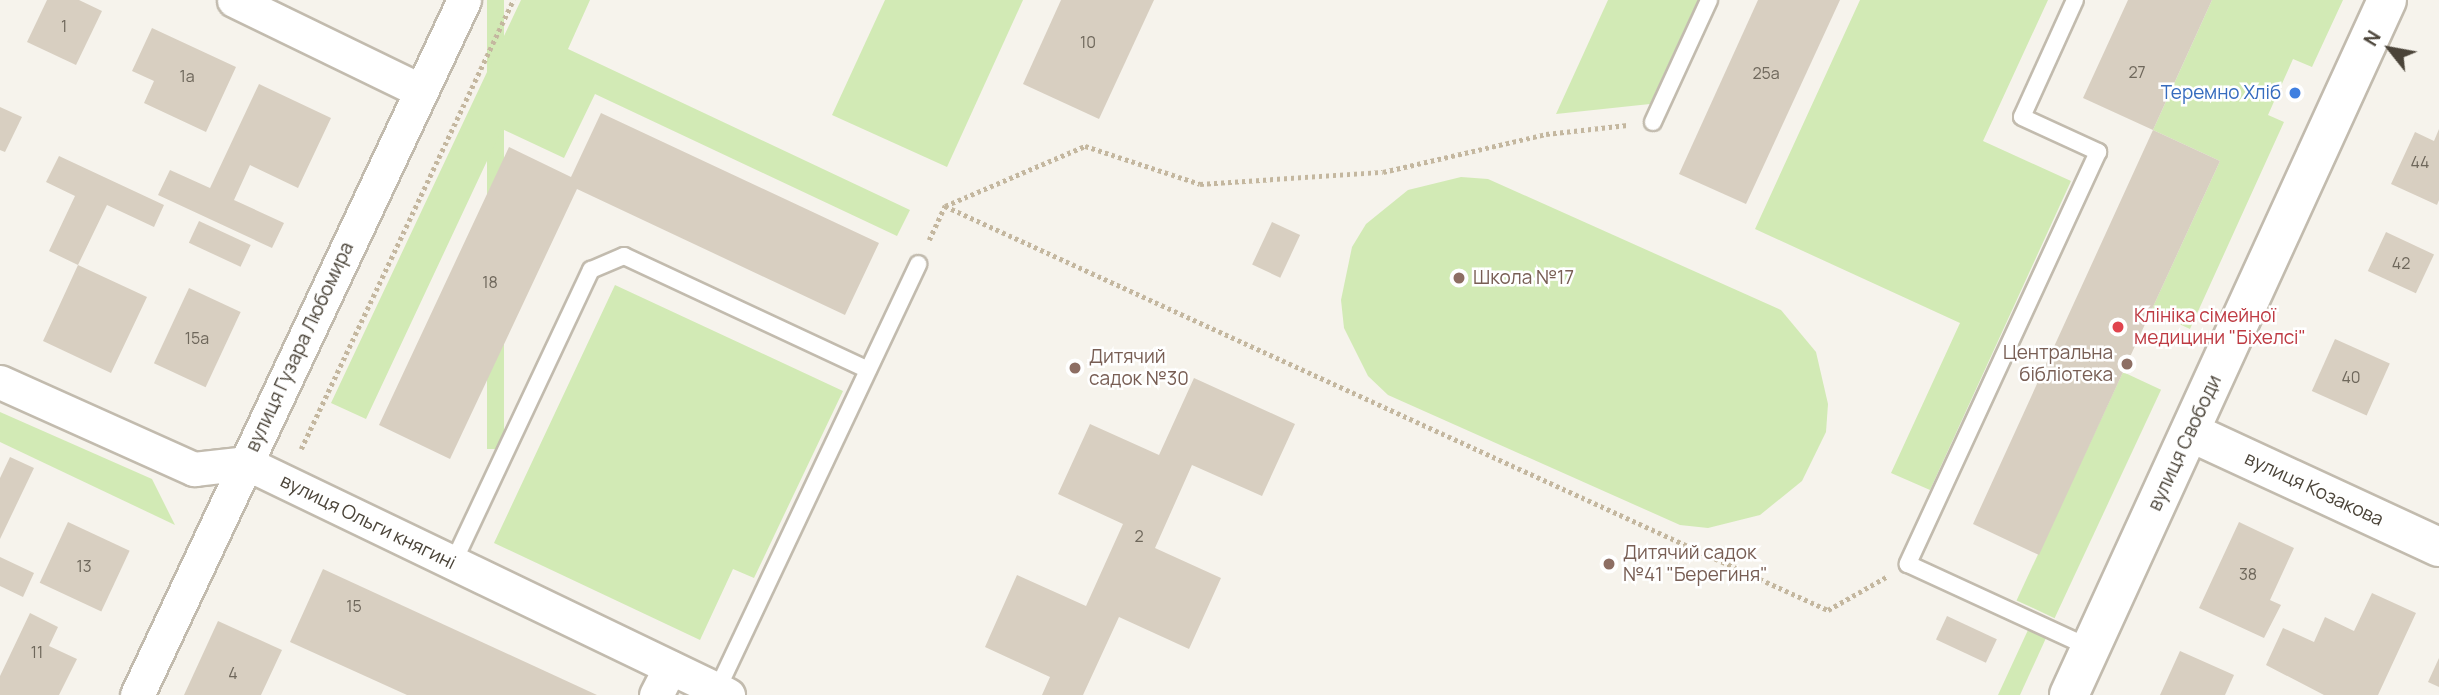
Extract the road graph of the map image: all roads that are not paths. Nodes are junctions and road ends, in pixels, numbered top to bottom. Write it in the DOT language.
graph roads {
  1 [pos="234,0"];
  2 [pos="464,0"];
  3 [pos="1709,0"];
  4 [pos="2075,0"];
  5 [pos="2387,0"];
  6 [pos="421,91"];
  7 [pos="1653,122"];
  8 [pos="918,264"];
  9 [pos="868,370"];
  10 [pos="0,382"];
  11 [pos="2190,432"];
  12 [pos="246,463"];
  13 [pos="2439,547"];
  14 [pos="453,563"];
  15 [pos="2091,648"];
  16 [pos="663,681"];
  17 [pos="723,692"];
  18 [pos="137,695"];
  19 [pos="2069,695"];
  1 -- 6 [label="street"];
  2 -- 6 [label="street, вулиця Гузара Любомира"];
  3 -- 7 [label="lane"];
  4 -- 15 [label="lane"];
  5 -- 11 [label="street, вулиця Свободи"];
  6 -- 12 [label="street, вулиця Гузара Любомира"];
  8 -- 9 [label="lane"];
  9 -- 14 [label="lane"];
  9 -- 17 [label="lane"];
  10 -- 12 [label="street"];
  11 -- 13 [label="street, вулиця Козакова"];
  11 -- 15 [label="street, вулиця Свободи"];
  12 -- 14 [label="street, вулиця Ольги княгині"];
  12 -- 18 [label="street, вулиця Гузара Любомира"];
  14 -- 16 [label="street, вулиця Ольги княгині"];
  15 -- 19 [label="street, вулиця Свободи"];
  16 -- 17 [label="street, вулиця Ольги княгині"];
}
